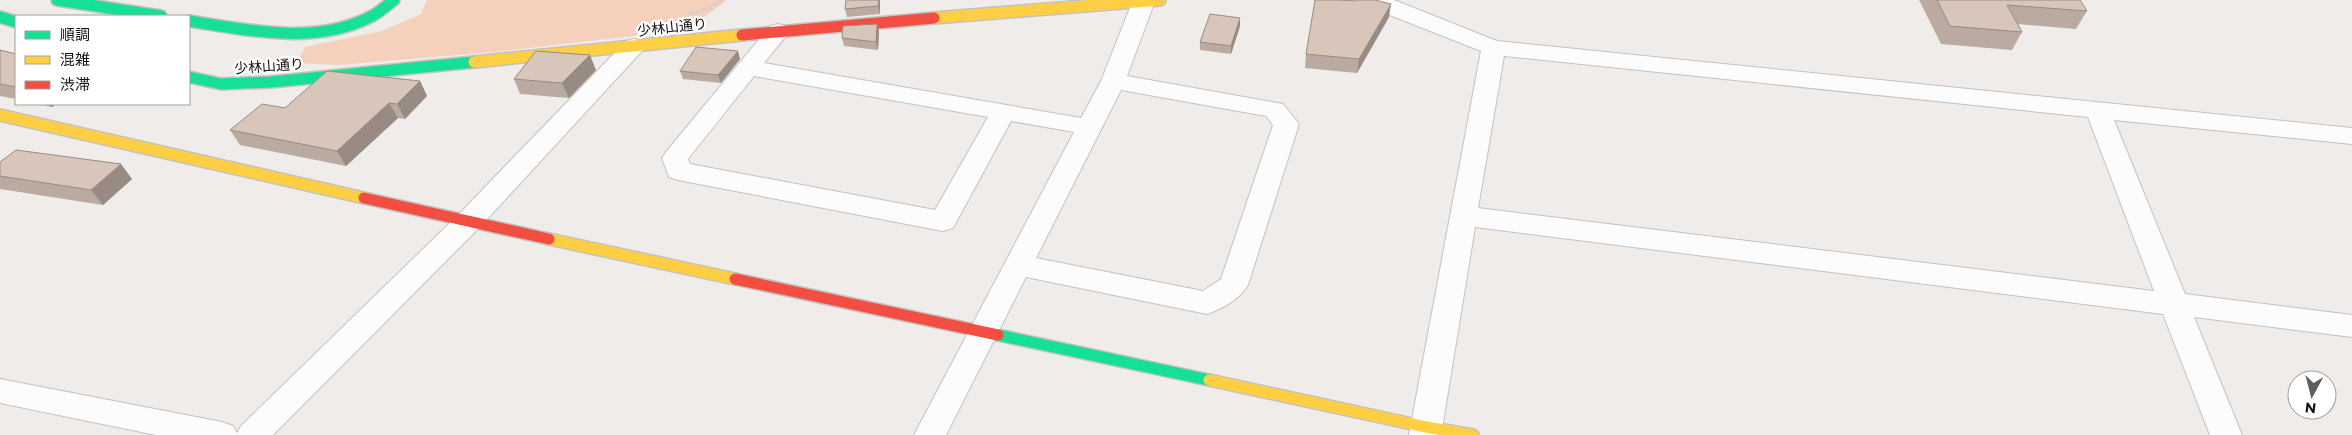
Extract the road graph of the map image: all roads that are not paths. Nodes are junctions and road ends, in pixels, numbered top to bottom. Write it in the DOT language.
graph roads {
  1 [pos="57,0"];
  2 [pos="394,0"];
  3 [pos="1152,0"];
  4 [pos="1377,0"];
  5 [pos="154,15"];
  6 [pos="0,17"];
  7 [pos="190,20"];
  8 [pos="15,22"];
  9 [pos="778,31"];
  10 [pos="634,46"];
  11 [pos="1493,48"];
  12 [pos="749,68"];
  13 [pos="190,77"];
  14 [pos="1113,81"];
  15 [pos="2098,111"];
  16 [pos="1003,113"];
  17 [pos="0,115"];
  18 [pos="1089,127"];
  19 [pos="2352,136"];
  20 [pos="1464,216"];
  21 [pos="468,222"];
  22 [pos="1017,265"];
  23 [pos="2174,303"];
  24 [pos="2352,326"];
  25 [pos="984,332"];
  26 [pos="0,391"];
  27 [pos="1426,431"];
  28 [pos="222,435"];
  29 [pos="252,435"];
  30 [pos="930,435"];
  31 [pos="1474,435"];
  32 [pos="2226,435"];
  1 -- 5 [label="street"];
  2 -- 7 [label="street"];
  3 -- 9 [label="street, 少林山通り"];
  3 -- 14 [label="street"];
  4 -- 11 [label="street"];
  6 -- 8 [label="street"];
  9 -- 10 [label="street, 少林山通り"];
  9 -- 12 [label="street"];
  10 -- 13 [label="street, 少林山通り"];
  10 -- 21 [label="street"];
  11 -- 15 [label="street"];
  11 -- 20 [label="street"];
  12 -- 16 [label="street"];
  12 -- 16 [label="street"];
  14 -- 18 [label="street"];
  14 -- 22 [label="street"];
  15 -- 19 [label="street"];
  15 -- 23 [label="street"];
  16 -- 18 [label="street"];
  17 -- 21 [label="street"];
  18 -- 22 [label="street"];
  20 -- 23 [label="street"];
  20 -- 27 [label="street"];
  21 -- 25 [label="street"];
  21 -- 29 [label="street"];
  22 -- 25 [label="street"];
  23 -- 24 [label="street"];
  23 -- 32 [label="street"];
  25 -- 27 [label="street"];
  25 -- 30 [label="street"];
  26 -- 28 [label="street"];
  27 -- 31 [label="street"];
}
